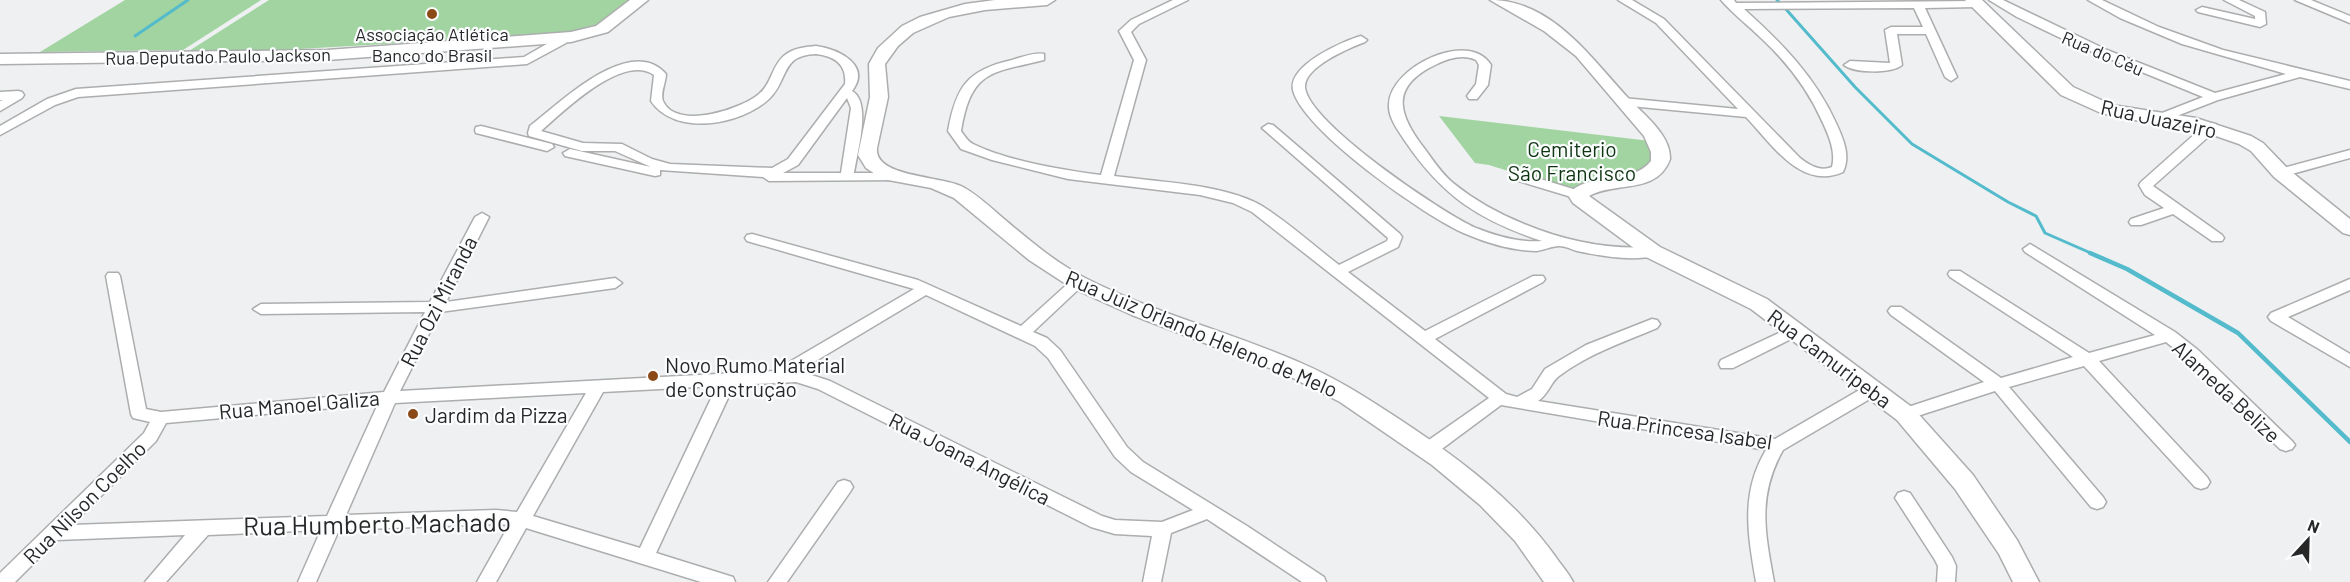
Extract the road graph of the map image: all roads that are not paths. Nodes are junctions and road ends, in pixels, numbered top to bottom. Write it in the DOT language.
graph roads {
  1 [pos="640,0"];
  2 [pos="1047,0"];
  3 [pos="1182,0"];
  4 [pos="1498,0"];
  5 [pos="1624,0"];
  6 [pos="1995,0"];
  7 [pos="2094,0"];
  8 [pos="2230,0"];
  9 [pos="2301,0"];
  10 [pos="1975,2"];
  11 [pos="1730,3"];
  12 [pos="1918,4"];
  13 [pos="959,5"];
  14 [pos="2202,10"];
  15 [pos="2350,21"];
  16 [pos="1930,31"];
  17 [pos="563,39"];
  18 [pos="1361,40"];
  19 [pos="1040,57"];
  20 [pos="0,59"];
  21 [pos="1850,65"];
  22 [pos="2299,74"];
  23 [pos="1952,77"];
  24 [pos="2350,85"];
  25 [pos="846,93"];
  26 [pos="0,96"];
  27 [pos="1473,96"];
  28 [pos="2214,97"];
  29 [pos="1623,102"];
  30 [pos="0,107"];
  31 [pos="1752,114"];
  32 [pos="2161,118"];
  33 [pos="2211,127"];
  34 [pos="1268,128"];
  35 [pos="481,130"];
  36 [pos="0,131"];
  37 [pos="2350,154"];
  38 [pos="2281,173"];
  39 [pos="1517,176"];
  40 [pos="847,177"];
  41 [pos="895,177"];
  42 [pos="1106,180"];
  43 [pos="1578,195"];
  44 [pos="2174,209"];
  45 [pos="482,217"];
  46 [pos="2136,222"];
  47 [pos="2350,229"];
  48 [pos="752,238"];
  49 [pos="2217,238"];
  50 [pos="1558,240"];
  51 [pos="1646,247"];
  52 [pos="2030,249"];
  53 [pos="1339,271"];
  54 [pos="1955,274"];
  55 [pos="113,276"];
  56 [pos="1538,279"];
  57 [pos="1078,282"];
  58 [pos="615,283"];
  59 [pos="926,289"];
  60 [pos="2346,289"];
  61 [pos="434,308"];
  62 [pos="261,309"];
  63 [pos="1896,311"];
  64 [pos="1652,324"];
  65 [pos="1796,330"];
  66 [pos="1024,332"];
  67 [pos="2169,336"];
  68 [pos="1425,338"];
  69 [pos="2087,359"];
  70 [pos="2350,361"];
  71 [pos="1727,364"];
  72 [pos="779,376"];
  73 [pos="728,380"];
  74 [pos="1998,384"];
  75 [pos="599,385"];
  76 [pos="1874,388"];
  77 [pos="390,397"];
  78 [pos="1500,398"];
  79 [pos="1519,404"];
  80 [pos="1905,414"];
  81 [pos="161,418"];
  82 [pos="1776,446"];
  83 [pos="2286,446"];
  84 [pos="1429,448"];
  85 [pos="2201,482"];
  86 [pos="844,487"];
  87 [pos="1904,498"];
  88 [pos="2097,502"];
  89 [pos="1207,512"];
  90 [pos="521,519"];
  91 [pos="333,524"];
  92 [pos="204,527"];
  93 [pos="1163,529"];
  94 [pos="53,533"];
  95 [pos="645,558"];
  96 [pos="3,582"];
  97 [pos="154,582"];
  98 [pos="307,582"];
  99 [pos="486,582"];
  100 [pos="726,582"];
  101 [pos="777,582"];
  102 [pos="1152,582"];
  103 [pos="1317,582"];
  104 [pos="1560,582"];
  105 [pos="1765,582"];
  106 [pos="1946,582"];
  107 [pos="2026,582"];
  1 -- 17 [label="main road, Rua Deputado Paulo Jackson"];
  2 -- 13 [label="main road"];
  3 -- 42 [label="street"];
  4 -- 29 [label="main road"];
  5 -- 31 [label="street"];
  6 -- 28 [label="street, Rua do Céu"];
  7 -- 22 [label="street"];
  8 -- 14 [label="street"];
  9 -- 15 [label="street"];
  10 -- 12 [label="street"];
  10 -- 32 [label="main road, Rua Juazeiro"];
  11 -- 12 [label="street"];
  11 -- 31 [label="street"];
  12 -- 16 [label="street"];
  13 -- 41 [label="main road"];
  16 -- 21 [label="street"];
  16 -- 23 [label="street"];
  17 -- 20 [label="main road, Rua Deputado Paulo Jackson"];
  17 -- 36 [label="street"];
  18 -- 50 [label="street"];
  19 -- 42 [label="street, Rua Princesa Isabel"];
  22 -- 24 [label="street"];
  22 -- 28 [label="street"];
  25 -- 25 [label="street"];
  25 -- 40 [label="street"];
  26 -- 30 [label="street"];
  27 -- 50 [label="street"];
  28 -- 32 [label="street"];
  29 -- 31 [label="street"];
  29 -- 43 [label="main road"];
  32 -- 33 [label="main road, Rua Juazeiro"];
  33 -- 38 [label="main road, Rua Juazeiro"];
  33 -- 44 [label="street"];
  34 -- 53 [label="street"];
  35 -- 40 [label="street, Rua Juiz Orlando Heleno de Melo"];
  37 -- 38 [label="street"];
  38 -- 47 [label="main road, Rua Juazeiro"];
  39 -- 43 [label="street"];
  40 -- 41 [label="street, Rua Juiz Orlando Heleno de Melo"];
  41 -- 57 [label="main road, Rua Juiz Orlando Heleno de Melo"];
  42 -- 53 [label="street, Rua Princesa Isabel"];
  43 -- 51 [label="main road, Rua Camuripeba"];
  44 -- 46 [label="street"];
  44 -- 49 [label="street"];
  45 -- 61 [label="street, Rua Ozi Miranda"];
  48 -- 59 [label="street"];
  50 -- 51 [label="street"];
  51 -- 65 [label="main road, Rua Camuripeba"];
  52 -- 67 [label="street, Alameda Belize"];
  53 -- 68 [label="street, Rua Princesa Isabel"];
  54 -- 69 [label="street"];
  55 -- 81 [label="street"];
  56 -- 68 [label="street"];
  57 -- 66 [label="street"];
  57 -- 84 [label="main road, Rua Juiz Orlando Heleno de Melo"];
  58 -- 61 [label="street"];
  59 -- 66 [label="street"];
  59 -- 72 [label="street"];
  60 -- 70 [label="street"];
  61 -- 62 [label="street"];
  61 -- 77 [label="street, Rua Ozi Miranda"];
  63 -- 74 [label="street"];
  64 -- 79 [label="street"];
  65 -- 71 [label="street"];
  65 -- 76 [label="main road, Rua Camuripeba"];
  66 -- 89 [label="street"];
  67 -- 69 [label="street"];
  67 -- 83 [label="street, Alameda Belize"];
  68 -- 78 [label="street, Rua Princesa Isabel"];
  69 -- 74 [label="street"];
  69 -- 85 [label="street"];
  72 -- 73 [label="street, Rua Manoel Galiza"];
  72 -- 93 [label="street, Rua Joana Angélica"];
  73 -- 75 [label="street, Rua Manoel Galiza"];
  73 -- 95 [label="street"];
  74 -- 80 [label="street"];
  74 -- 88 [label="street"];
  75 -- 77 [label="street, Rua Manoel Galiza"];
  75 -- 90 [label="street"];
  76 -- 80 [label="main road, Rua Camuripeba"];
  76 -- 82 [label="street, Rua Princesa Isabel"];
  77 -- 81 [label="street, Rua Manoel Galiza"];
  77 -- 91 [label="street, Rua Ozi Miranda"];
  78 -- 79 [label="street, Rua Princesa Isabel"];
  78 -- 84 [label="street"];
  79 -- 82 [label="street, Rua Princesa Isabel"];
  80 -- 107 [label="main road, Rua Camuripeba"];
  81 -- 94 [label="street, Rua Nilson Coelho"];
  82 -- 105 [label="street"];
  84 -- 104 [label="main road, Rua Juiz Orlando Heleno de Melo"];
  86 -- 101 [label="street"];
  87 -- 106 [label="street"];
  89 -- 93 [label="street"];
  89 -- 103 [label="street"];
  90 -- 91 [label="street, Rua Humberto Machado"];
  90 -- 95 [label="street, Rua Humberto Machado"];
  90 -- 99 [label="street"];
  91 -- 92 [label="street, Rua Humberto Machado"];
  91 -- 98 [label="street, Rua Ozi Miranda"];
  92 -- 94 [label="street, Rua Humberto Machado"];
  92 -- 97 [label="street"];
  93 -- 102 [label="street"];
  94 -- 96 [label="street, Rua Nilson Coelho"];
  95 -- 100 [label="street, Rua Humberto Machado"];
}
